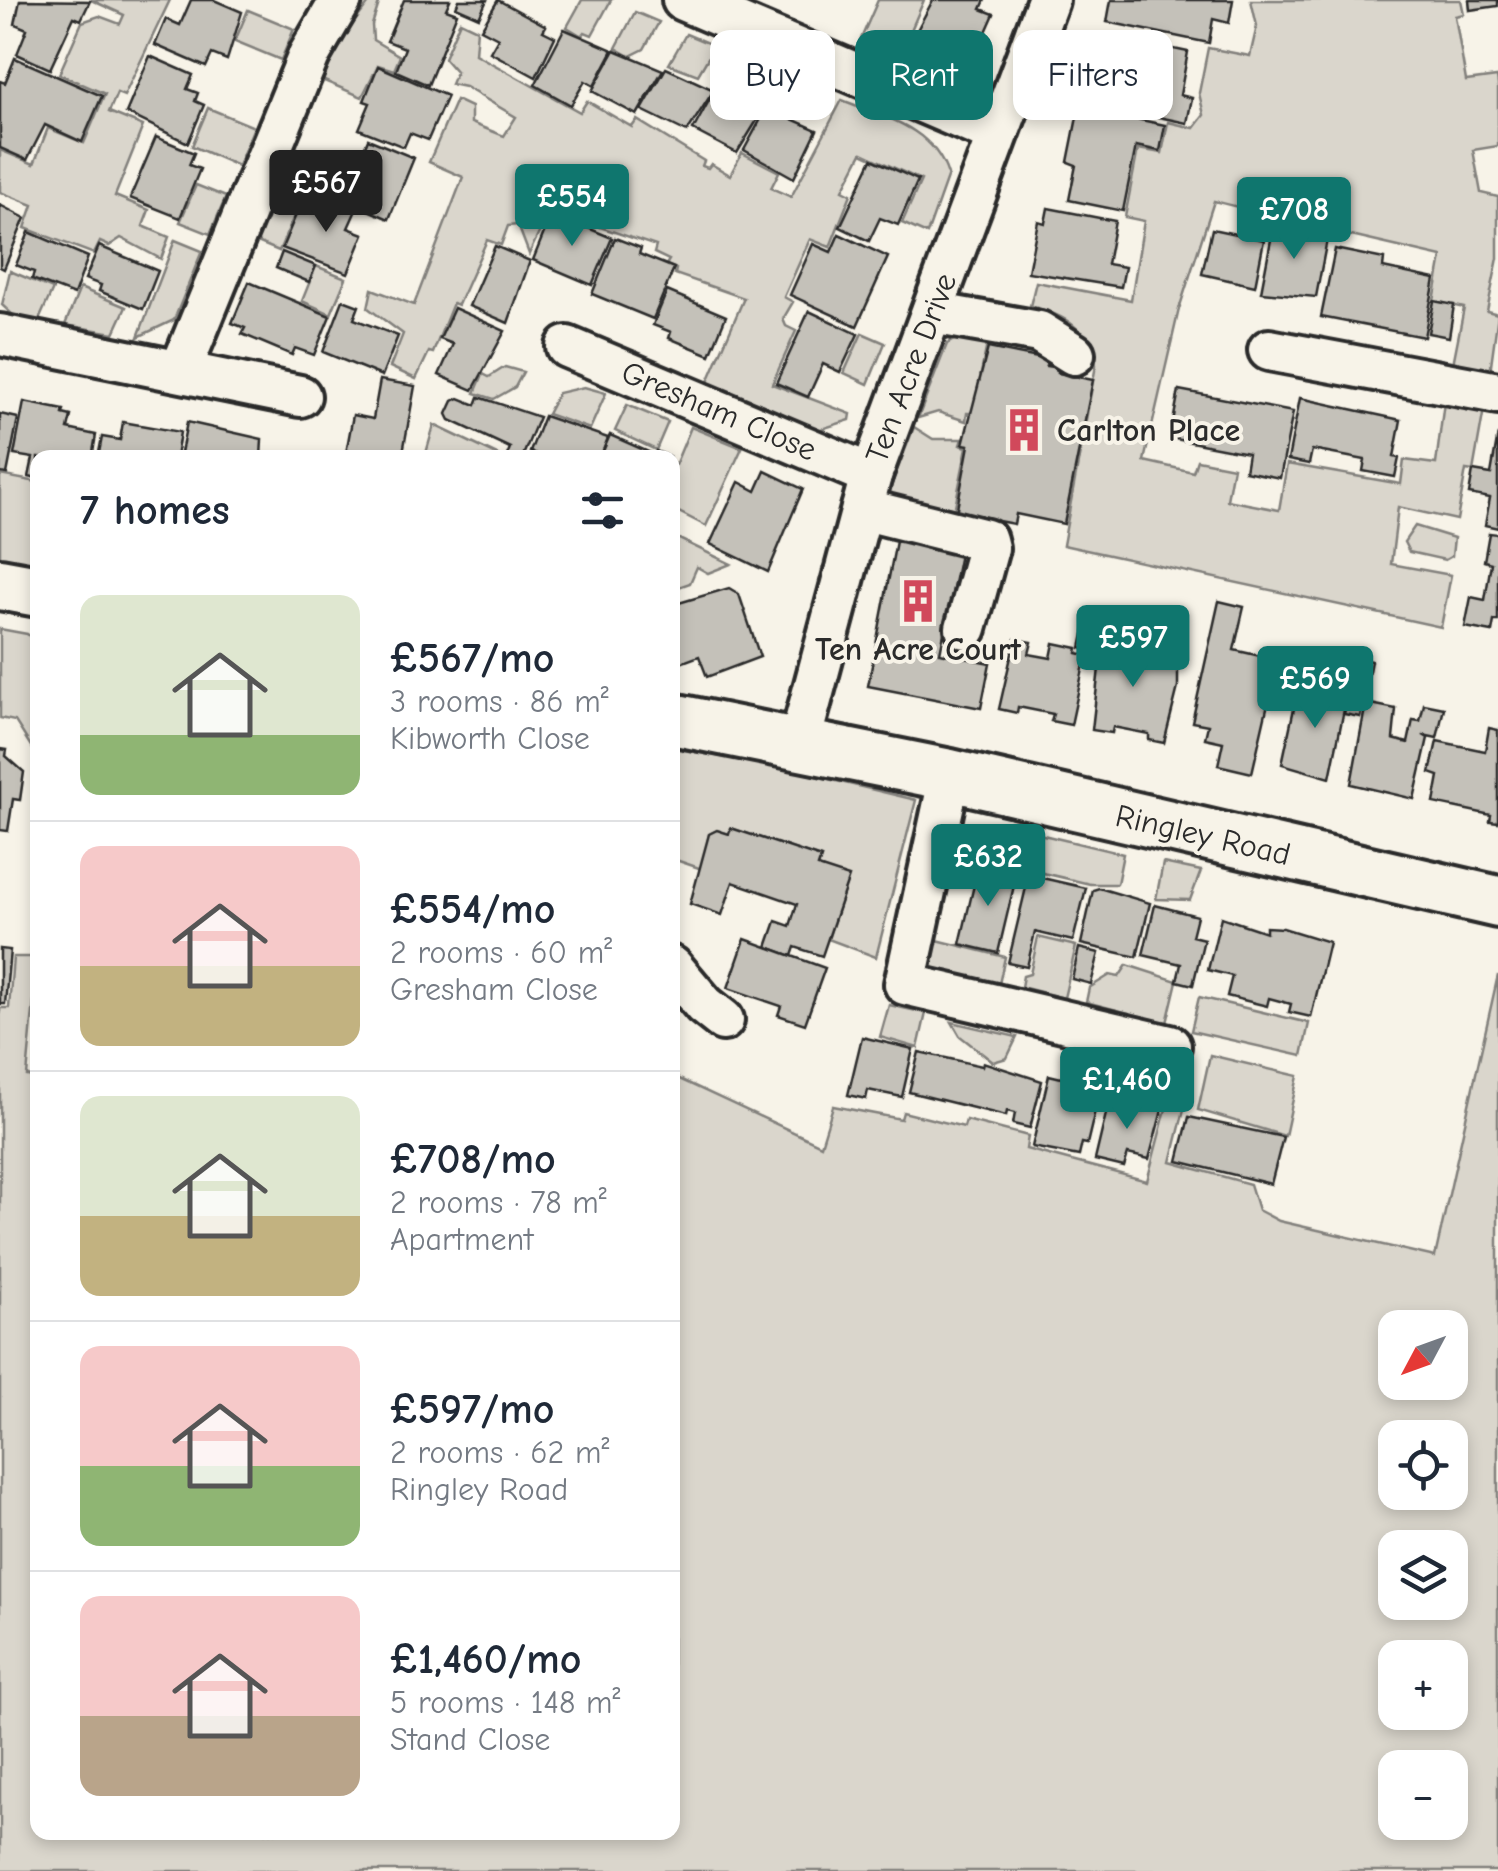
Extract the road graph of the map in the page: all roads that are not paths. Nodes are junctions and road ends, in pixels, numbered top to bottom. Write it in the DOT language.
graph roads {
  1 [pos="342,0"];
  2 [pos="1048,0"];
  3 [pos="691,2"];
  4 [pos="997,134"];
  5 [pos="932,313"];
  6 [pos="0,335"];
  7 [pos="567,348"];
  8 [pos="1269,350"];
  9 [pos="1074,354"];
  10 [pos="181,369"];
  11 [pos="1498,393"];
  12 [pos="300,396"];
  13 [pos="866,492"];
  14 [pos="0,584"];
  15 [pos="30,590"];
  16 [pos="966,628"];
  17 [pos="680,721"];
  18 [pos="799,744"];
  19 [pos="950,775"];
  20 [pos="1498,902"];
  21 [pos="680,975"];
  22 [pos="723,1020"];
  23 [pos="1170,1046"];
  1 -- 10 [label="street"];
  2 -- 4 [label="street, Ten Acre Drive"];
  3 -- 4 [label="street"];
  4 -- 5 [label="street, Ten Acre Drive"];
  5 -- 9 [label="street"];
  5 -- 13 [label="street, Ten Acre Drive"];
  6 -- 10 [label="street"];
  7 -- 13 [label="street, Gresham Close"];
  8 -- 11 [label="street"];
  10 -- 12 [label="street"];
  13 -- 16 [label="street, Gresham Close"];
  13 -- 18 [label="street, Ten Acre Drive"];
  14 -- 15 [label="main road"];
  17 -- 18 [label="main road, Ringley Road"];
  18 -- 19 [label="main road, Ringley Road"];
  19 -- 20 [label="main road, Ringley Road"];
  19 -- 23 [label="street"];
  21 -- 22 [label="street"];
}
